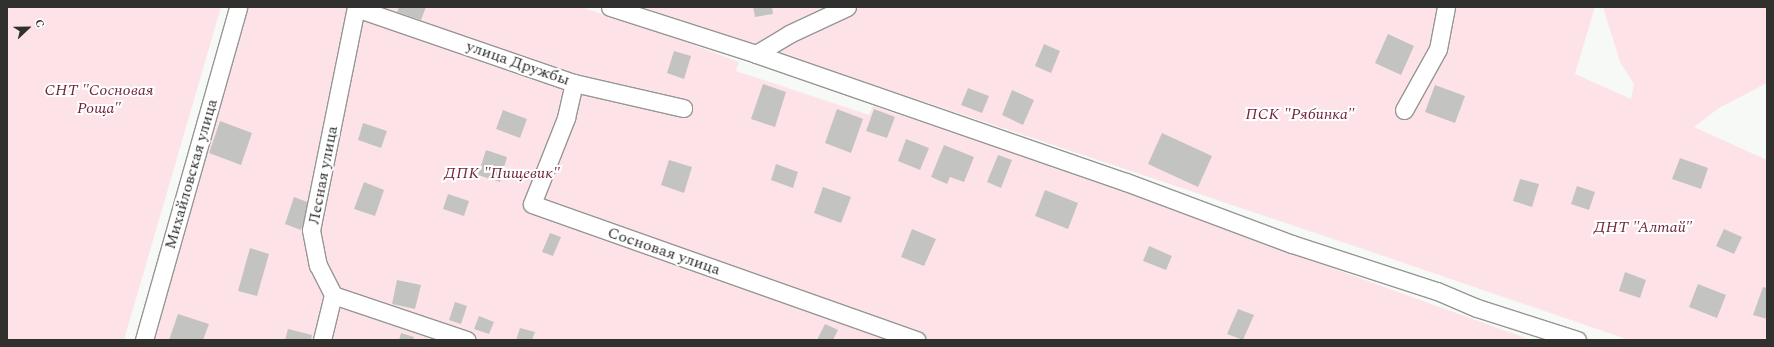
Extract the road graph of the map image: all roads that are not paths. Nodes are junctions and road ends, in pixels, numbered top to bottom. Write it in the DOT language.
graph roads {
  1 [pos="238,7"];
  2 [pos="356,7"];
  3 [pos="610,7"];
  4 [pos="847,7"];
  5 [pos="1446,7"];
  6 [pos="756,54"];
  7 [pos="574,83"];
  8 [pos="683,108"];
  9 [pos="1404,110"];
  10 [pos="333,295"];
  11 [pos="144,340"];
  12 [pos="322,340"];
  13 [pos="467,340"];
  14 [pos="917,340"];
  15 [pos="1576,340"];
  1 -- 11 [label="street, Михайловская улица"];
  2 -- 7 [label="street, улица Дружбы"];
  2 -- 10 [label="street, Лесная улица"];
  3 -- 6 [label="street"];
  4 -- 6 [label="street"];
  5 -- 9 [label="street"];
  6 -- 15 [label="street"];
  7 -- 8 [label="street, улица Дружбы"];
  7 -- 14 [label="street, Сосновая улица"];
  10 -- 12 [label="street"];
  10 -- 13 [label="street"];
}
